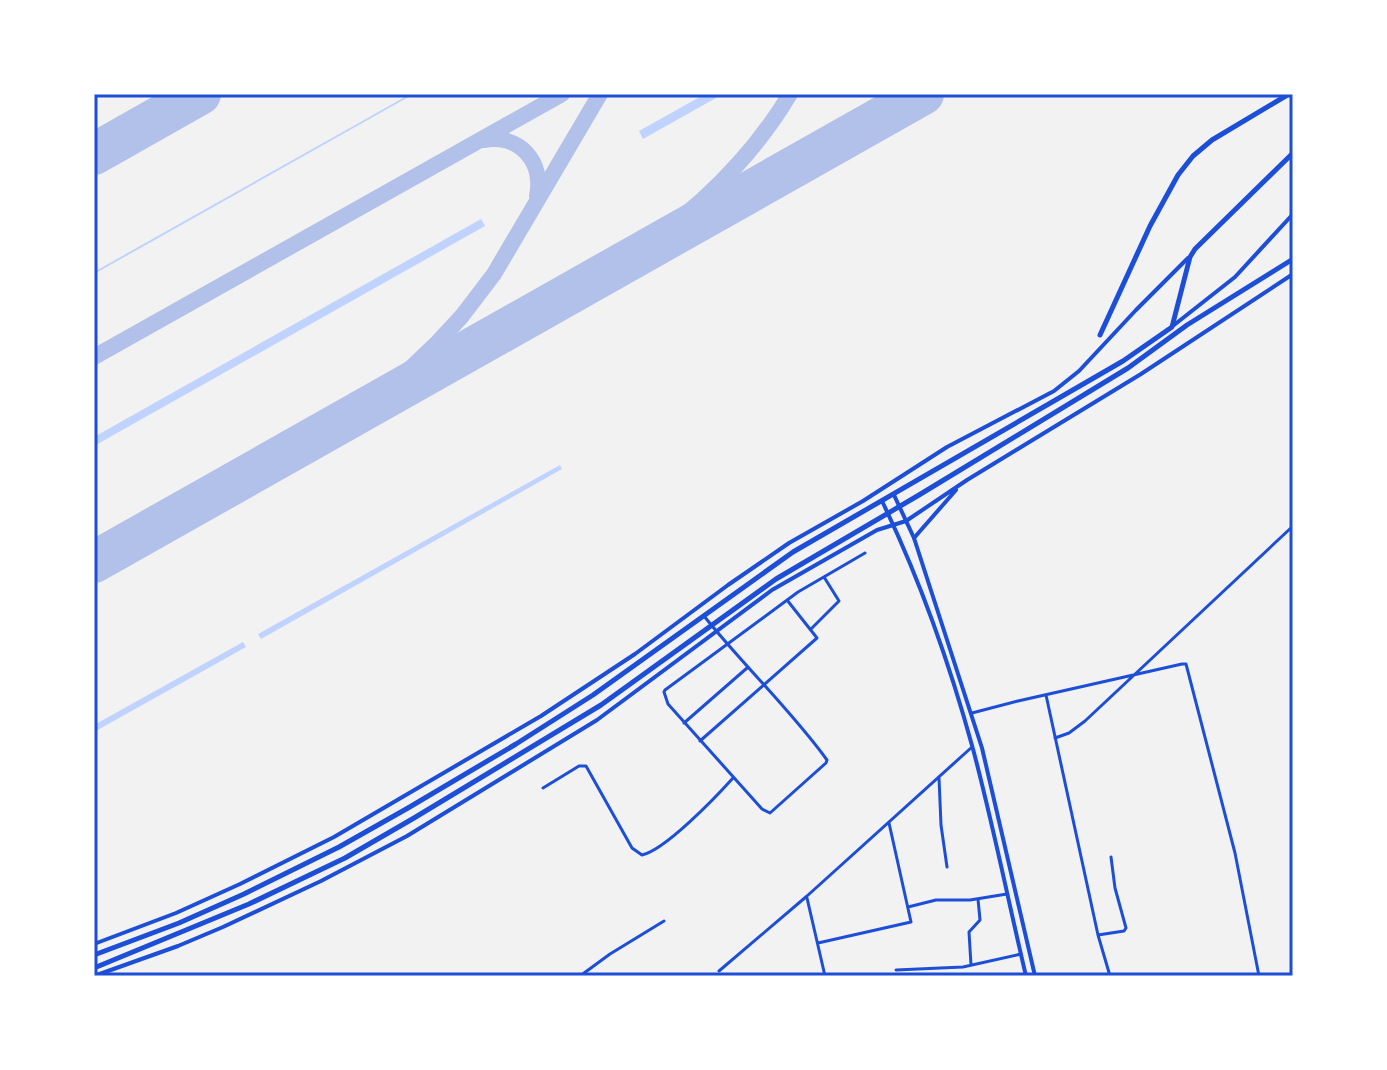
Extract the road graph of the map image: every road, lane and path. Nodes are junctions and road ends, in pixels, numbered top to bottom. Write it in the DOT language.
graph roads {
  1 [pos="1289,94"];
  2 [pos="1293,153"];
  3 [pos="1293,214"];
  4 [pos="1193,253"];
  5 [pos="1293,259"];
  6 [pos="1293,274"];
  7 [pos="1172,327"];
  8 [pos="1100,335"];
  9 [pos="967,480"];
  10 [pos="894,495"];
  11 [pos="882,501"];
  12 [pos="900,506"];
  13 [pos="888,513"];
  14 [pos="906,521"];
  15 [pos="894,525"];
  16 [pos="1293,526"];
  17 [pos="914,538"];
  18 [pos="865,553"];
  19 [pos="823,576"];
  20 [pos="787,600"];
  21 [pos="703,615"];
  22 [pos="711,625"];
  23 [pos="811,629"];
  24 [pos="716,631"];
  25 [pos="726,644"];
  26 [pos="748,667"];
  27 [pos="1132,675"];
  28 [pos="764,684"];
  29 [pos="1046,695"];
  30 [pos="972,713"];
  31 [pos="684,723"];
  32 [pos="1055,738"];
  33 [pos="700,741"];
  34 [pos="982,748"];
  35 [pos="973,749"];
  36 [pos="733,778"];
  37 [pos="939,778"];
  38 [pos="543,788"];
  39 [pos="889,823"];
  40 [pos="1111,857"];
  41 [pos="947,867"];
  42 [pos="1007,894"];
  43 [pos="807,896"];
  44 [pos="978,899"];
  45 [pos="908,907"];
  46 [pos="664,921"];
  47 [pos="1098,935"];
  48 [pos="818,943"];
  49 [pos="94,944"];
  50 [pos="1021,954"];
  51 [pos="94,955"];
  52 [pos="971,965"];
  53 [pos="963,967"];
  54 [pos="94,968"];
  55 [pos="896,970"];
  56 [pos="719,971"];
  57 [pos="94,976"];
  58 [pos="580,976"];
  59 [pos="825,976"];
  60 [pos="964,976"];
  61 [pos="1026,976"];
  62 [pos="1035,976"];
  63 [pos="1110,976"];
  64 [pos="1259,976"];
  1 -- 8 [label="highway"];
  2 -- 4 [label="highway"];
  3 -- 7 [label="street"];
  4 -- 7 [label="highway"];
  4 -- 49 [label="street"];
  5 -- 12 [label="highway"];
  6 -- 9 [label="street"];
  7 -- 10 [label="highway"];
  9 -- 14 [label="street"];
  9 -- 17 [label="street"];
  10 -- 11 [label="highway"];
  10 -- 12 [label="street"];
  11 -- 13 [label="street"];
  11 -- 21 [label="highway"];
  12 -- 13 [label="highway"];
  12 -- 14 [label="street"];
  13 -- 15 [label="street"];
  13 -- 22 [label="highway"];
  14 -- 15 [label="street"];
  14 -- 17 [label="street"];
  15 -- 24 [label="street"];
  15 -- 35 [label="street"];
  16 -- 27 [label="street"];
  17 -- 30 [label="street"];
  18 -- 19 [label="street"];
  19 -- 20 [label="street"];
  19 -- 23 [label="street"];
  20 -- 23 [label="street"];
  20 -- 25 [label="street"];
  21 -- 22 [label="street"];
  21 -- 51 [label="highway"];
  22 -- 24 [label="street"];
  22 -- 54 [label="highway"];
  23 -- 28 [label="street"];
  24 -- 25 [label="street"];
  24 -- 57 [label="street"];
  25 -- 26 [label="street"];
  25 -- 31 [label="street"];
  26 -- 28 [label="street"];
  26 -- 31 [label="street"];
  27 -- 29 [label="street"];
  27 -- 32 [label="street"];
  27 -- 64 [label="street"];
  28 -- 33 [label="street"];
  28 -- 36 [label="street"];
  29 -- 30 [label="street"];
  29 -- 32 [label="street"];
  30 -- 34 [label="street"];
  31 -- 33 [label="street"];
  32 -- 47 [label="street"];
  33 -- 36 [label="street"];
  34 -- 35 [label="street"];
  34 -- 62 [label="street"];
  35 -- 37 [label="street"];
  35 -- 42 [label="street"];
  36 -- 38 [label="street"];
  37 -- 39 [label="street"];
  37 -- 41 [label="street"];
  39 -- 43 [label="street"];
  39 -- 45 [label="street"];
  40 -- 47 [label="street"];
  42 -- 44 [label="street"];
  42 -- 50 [label="street"];
  43 -- 48 [label="street"];
  43 -- 56 [label="street"];
  44 -- 45 [label="street"];
  44 -- 52 [label="street"];
  45 -- 48 [label="street"];
  46 -- 58 [label="street"];
  47 -- 63 [label="street"];
  48 -- 59 [label="street"];
  50 -- 52 [label="street"];
  50 -- 61 [label="street"];
  52 -- 53 [label="street"];
  53 -- 55 [label="street"];
  53 -- 60 [label="street"];
}
